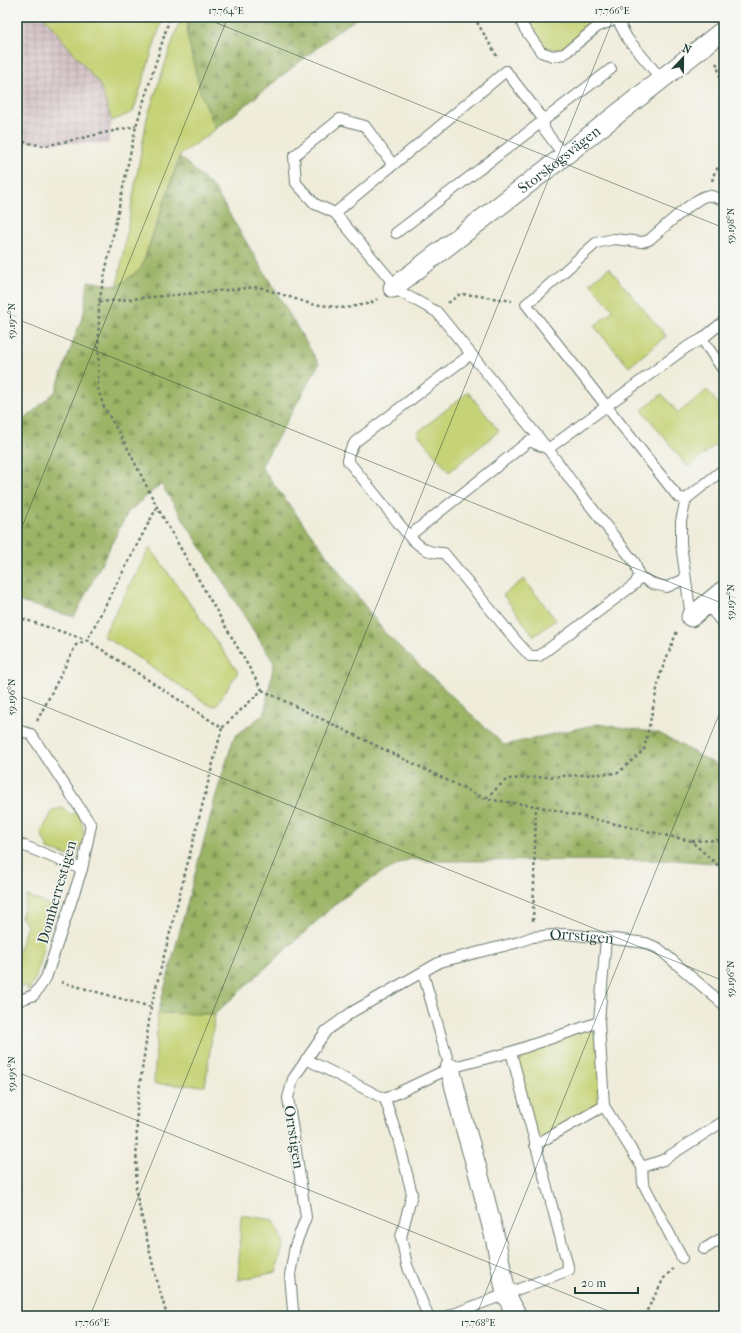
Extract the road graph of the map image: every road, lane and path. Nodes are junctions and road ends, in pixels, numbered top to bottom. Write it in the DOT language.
graph roads {
  1 [pos="170,17"];
  2 [pos="488,17"];
  3 [pos="519,17"];
  4 [pos="474,18"];
  5 [pos="616,18"];
  6 [pos="718,35"];
  7 [pos="610,69"];
  8 [pos="506,71"];
  9 [pos="662,80"];
  10 [pos="544,120"];
  11 [pos="136,126"];
  12 [pos="17,141"];
  13 [pos="564,156"];
  14 [pos="393,165"];
  15 [pos="714,196"];
  16 [pos="724,200"];
  17 [pos="335,212"];
  18 [pos="396,233"];
  19 [pos="393,288"];
  20 [pos="460,294"];
  21 [pos="99,302"];
  22 [pos="526,304"];
  23 [pos="724,322"];
  24 [pos="702,339"];
  25 [pos="471,354"];
  26 [pos="724,370"];
  27 [pos="606,406"];
  28 [pos="548,449"];
  29 [pos="724,469"];
  30 [pos="686,499"];
  31 [pos="157,507"];
  32 [pos="409,536"];
  33 [pos="639,576"];
  34 [pos="685,579"];
  35 [pos="724,590"];
  36 [pos="707,604"];
  37 [pos="17,617"];
  38 [pos="691,617"];
  39 [pos="724,626"];
  40 [pos="87,640"];
  41 [pos="262,690"];
  42 [pos="222,728"];
  43 [pos="17,730"];
  44 [pos="31,734"];
  45 [pos="486,799"];
  46 [pos="536,806"];
  47 [pos="691,840"];
  48 [pos="724,840"];
  49 [pos="17,843"];
  50 [pos="82,869"];
  51 [pos="724,871"];
  52 [pos="532,937"];
  53 [pos="606,938"];
  54 [pos="422,973"];
  55 [pos="46,978"];
  56 [pos="17,1001"];
  57 [pos="724,1005"];
  58 [pos="151,1008"];
  59 [pos="599,1022"];
  60 [pos="511,1052"];
  61 [pos="306,1059"];
  62 [pos="450,1068"];
  63 [pos="385,1099"];
  64 [pos="604,1106"];
  65 [pos="724,1121"];
  66 [pos="535,1145"];
  67 [pos="642,1167"];
  68 [pos="724,1237"];
  69 [pos="704,1250"];
  70 [pos="682,1258"];
  71 [pos="506,1294"];
  72 [pos="167,1316"];
  73 [pos="295,1316"];
  74 [pos="428,1316"];
  75 [pos="448,1316"];
  76 [pos="517,1316"];
  77 [pos="644,1316"];
  1 -- 11 [label="path"];
  2 -- 4 [label="path"];
  3 -- 5 [label="lane"];
  4 -- 8 [label="path"];
  5 -- 9 [label="lane"];
  6 -- 9 [label="street, Storskogsvägen"];
  6 -- 15 [label="path"];
  7 -- 10 [label="lane"];
  8 -- 10 [label="lane"];
  8 -- 14 [label="lane"];
  9 -- 13 [label="street, Storskogsvägen"];
  10 -- 13 [label="lane"];
  10 -- 18 [label="lane"];
  11 -- 12 [label="path"];
  11 -- 21 [label="path"];
  13 -- 19 [label="street, Storskogsvägen"];
  14 -- 17 [label="lane"];
  14 -- 17 [label="lane"];
  15 -- 16 [label="lane"];
  15 -- 22 [label="lane"];
  17 -- 19 [label="lane"];
  19 -- 21 [label="path"];
  19 -- 25 [label="lane"];
  20 -- 22 [label="path"];
  21 -- 31 [label="path"];
  22 -- 27 [label="lane"];
  23 -- 24 [label="lane"];
  24 -- 26 [label="lane"];
  24 -- 27 [label="lane"];
  25 -- 28 [label="lane"];
  25 -- 32 [label="lane"];
  27 -- 28 [label="lane"];
  27 -- 30 [label="lane"];
  28 -- 32 [label="lane"];
  28 -- 33 [label="lane"];
  29 -- 30 [label="lane"];
  30 -- 34 [label="lane"];
  31 -- 40 [label="path"];
  31 -- 41 [label="path"];
  32 -- 33 [label="lane"];
  33 -- 34 [label="lane"];
  34 -- 38 [label="lane"];
  35 -- 36 [label="street"];
  36 -- 38 [label="street"];
  36 -- 39 [label="lane"];
  37 -- 40 [label="path"];
  38 -- 45 [label="path"];
  40 -- 42 [label="path"];
  40 -- 44 [label="path"];
  41 -- 42 [label="path"];
  41 -- 45 [label="path"];
  42 -- 58 [label="path"];
  43 -- 44 [label="lane"];
  44 -- 50 [label="lane, Domherrestigen"];
  45 -- 46 [label="path"];
  46 -- 47 [label="path"];
  46 -- 52 [label="path"];
  47 -- 48 [label="path"];
  47 -- 51 [label="path"];
  49 -- 50 [label="lane"];
  50 -- 55 [label="lane, Domherrestigen"];
  52 -- 53 [label="lane, Orrstigen"];
  52 -- 54 [label="lane, Orrstigen"];
  53 -- 57 [label="lane, Orrstigen"];
  53 -- 59 [label="lane"];
  54 -- 61 [label="lane, Orrstigen"];
  54 -- 62 [label="lane"];
  55 -- 56 [label="lane, Domherrestigen"];
  55 -- 58 [label="path"];
  58 -- 72 [label="path"];
  59 -- 60 [label="lane"];
  59 -- 64 [label="lane"];
  60 -- 62 [label="lane"];
  60 -- 66 [label="lane"];
  61 -- 63 [label="lane"];
  61 -- 73 [label="lane, Orrstigen"];
  62 -- 63 [label="lane"];
  62 -- 71 [label="street"];
  63 -- 74 [label="lane"];
  64 -- 66 [label="lane"];
  64 -- 67 [label="lane"];
  65 -- 67 [label="lane"];
  66 -- 71 [label="lane"];
  67 -- 70 [label="lane"];
  68 -- 69 [label="lane"];
  70 -- 77 [label="path"];
  71 -- 75 [label="lane"];
  71 -- 76 [label="street"];
}
